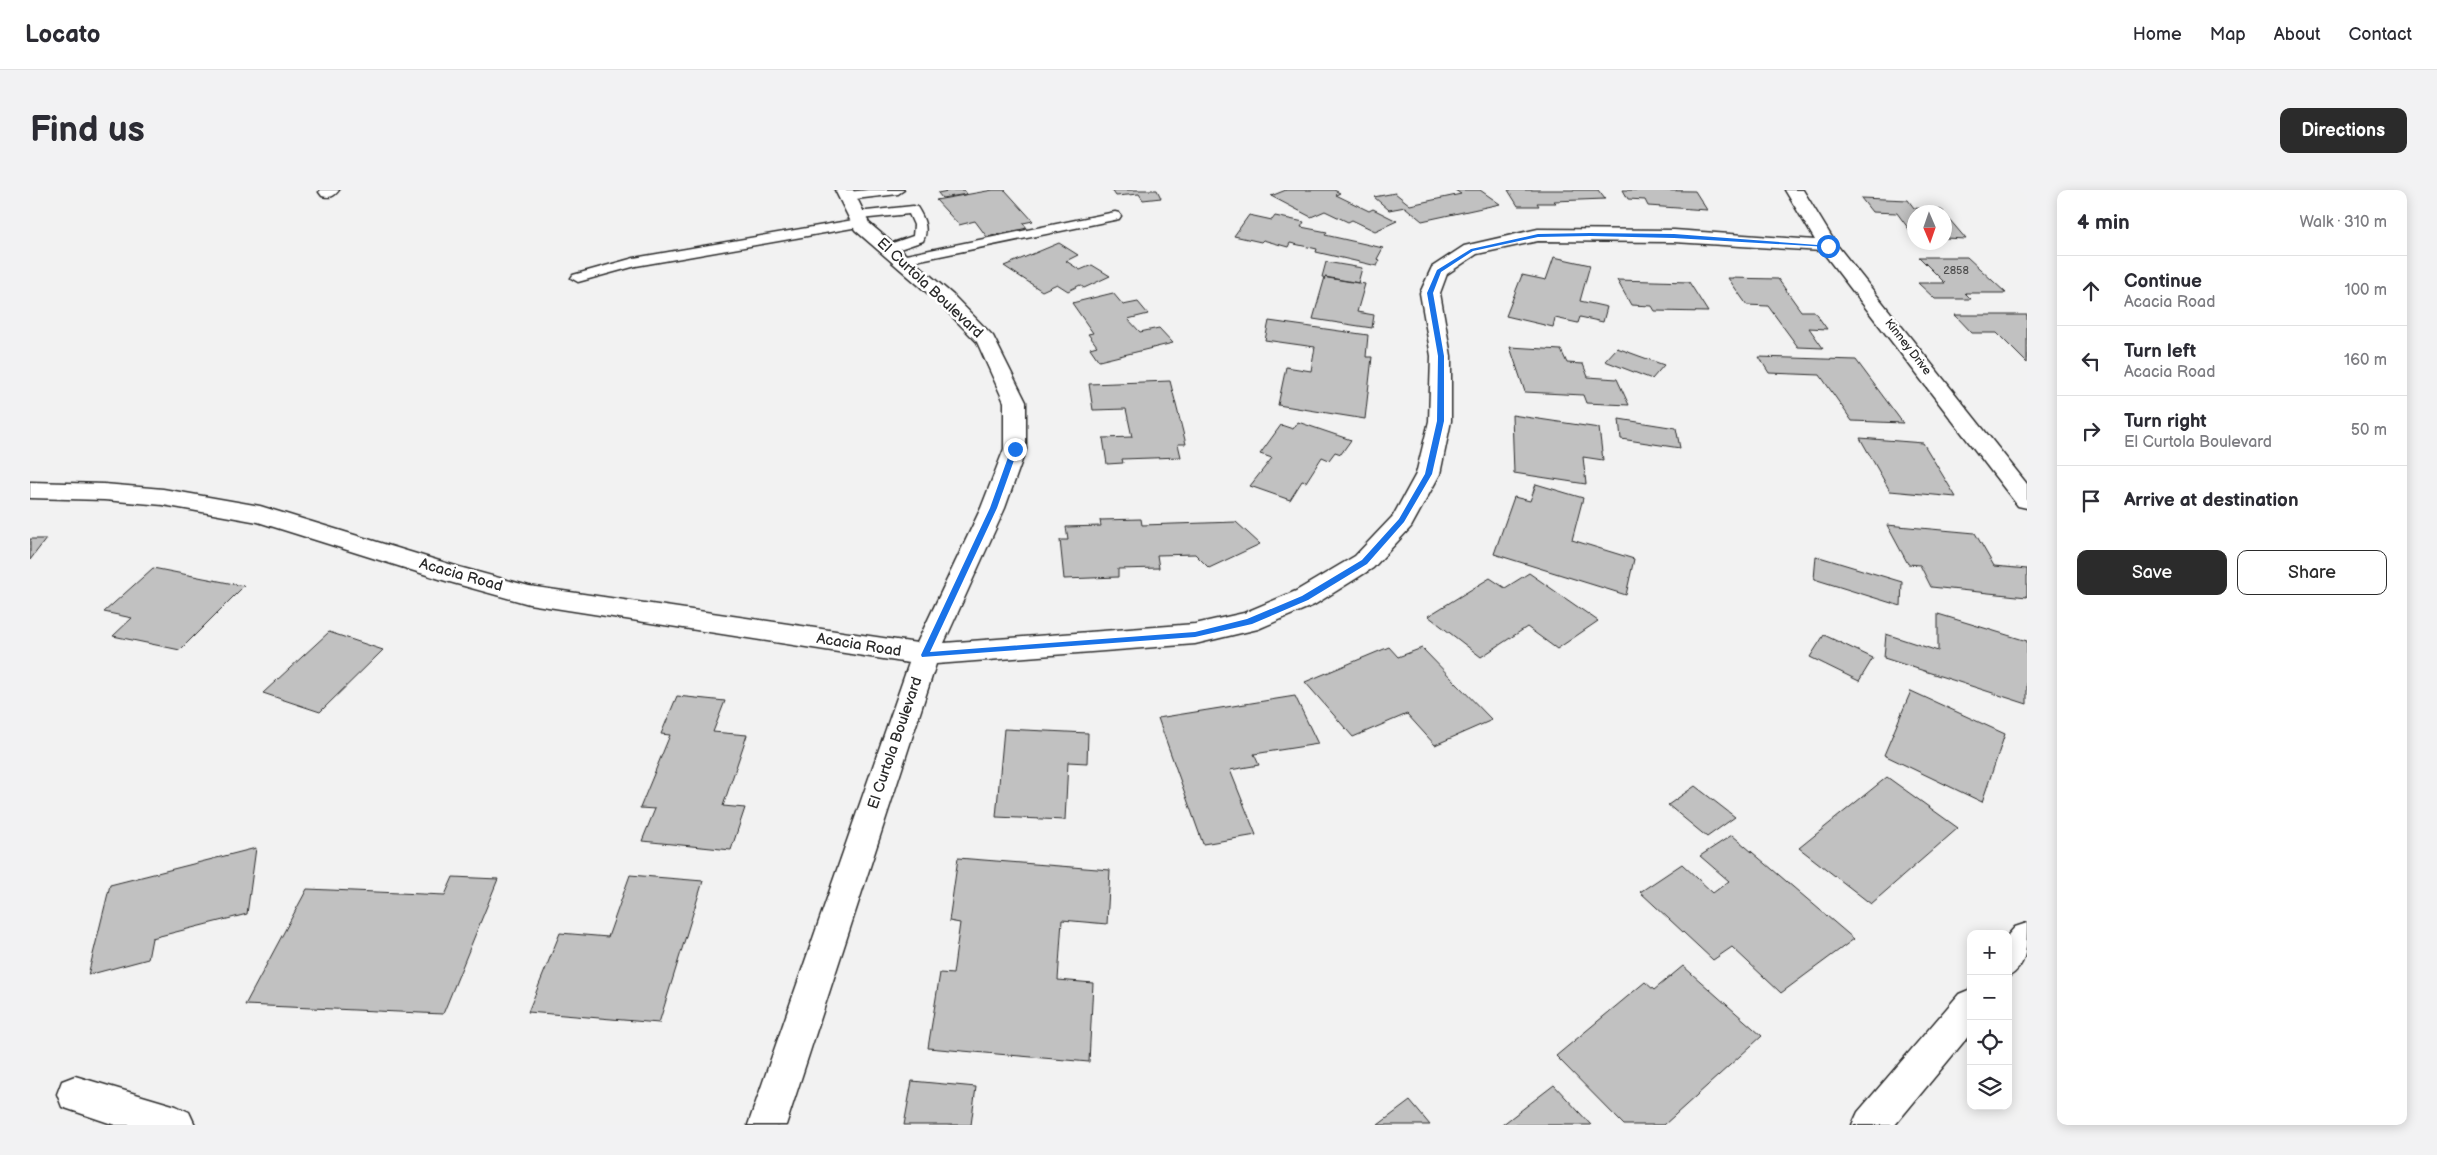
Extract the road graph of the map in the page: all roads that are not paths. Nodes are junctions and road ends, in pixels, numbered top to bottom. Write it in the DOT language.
graph roads {
  1 [pos="898,190"];
  2 [pos="1794,190"];
  3 [pos="852,207"];
  4 [pos="1115,216"];
  5 [pos="1828,246"];
  6 [pos="894,254"];
  7 [pos="578,278"];
  8 [pos="30,490"];
  9 [pos="2027,500"];
  10 [pos="925,655"];
  11 [pos="2027,938"];
  12 [pos="2012,956"];
  13 [pos="1967,1011"];
  14 [pos="75,1094"];
  15 [pos="176,1125"];
  16 [pos="767,1125"];
  17 [pos="1871,1125"];
  1 -- 3 [label="lane"];
  2 -- 5 [label="street, Kinney Drive"];
  3 -- 6 [label="street, El Curtola Boulevard"];
  3 -- 6 [label="lane"];
  3 -- 7 [label="lane"];
  4 -- 6 [label="lane"];
  5 -- 9 [label="street, Kinney Drive"];
  5 -- 10 [label="street, Acacia Road"];
  6 -- 10 [label="street, El Curtola Boulevard"];
  8 -- 10 [label="street, Acacia Road"];
  10 -- 16 [label="street, El Curtola Boulevard"];
  11 -- 12 [label="street"];
  13 -- 17 [label="street"];
  14 -- 15 [label="street"];
}
